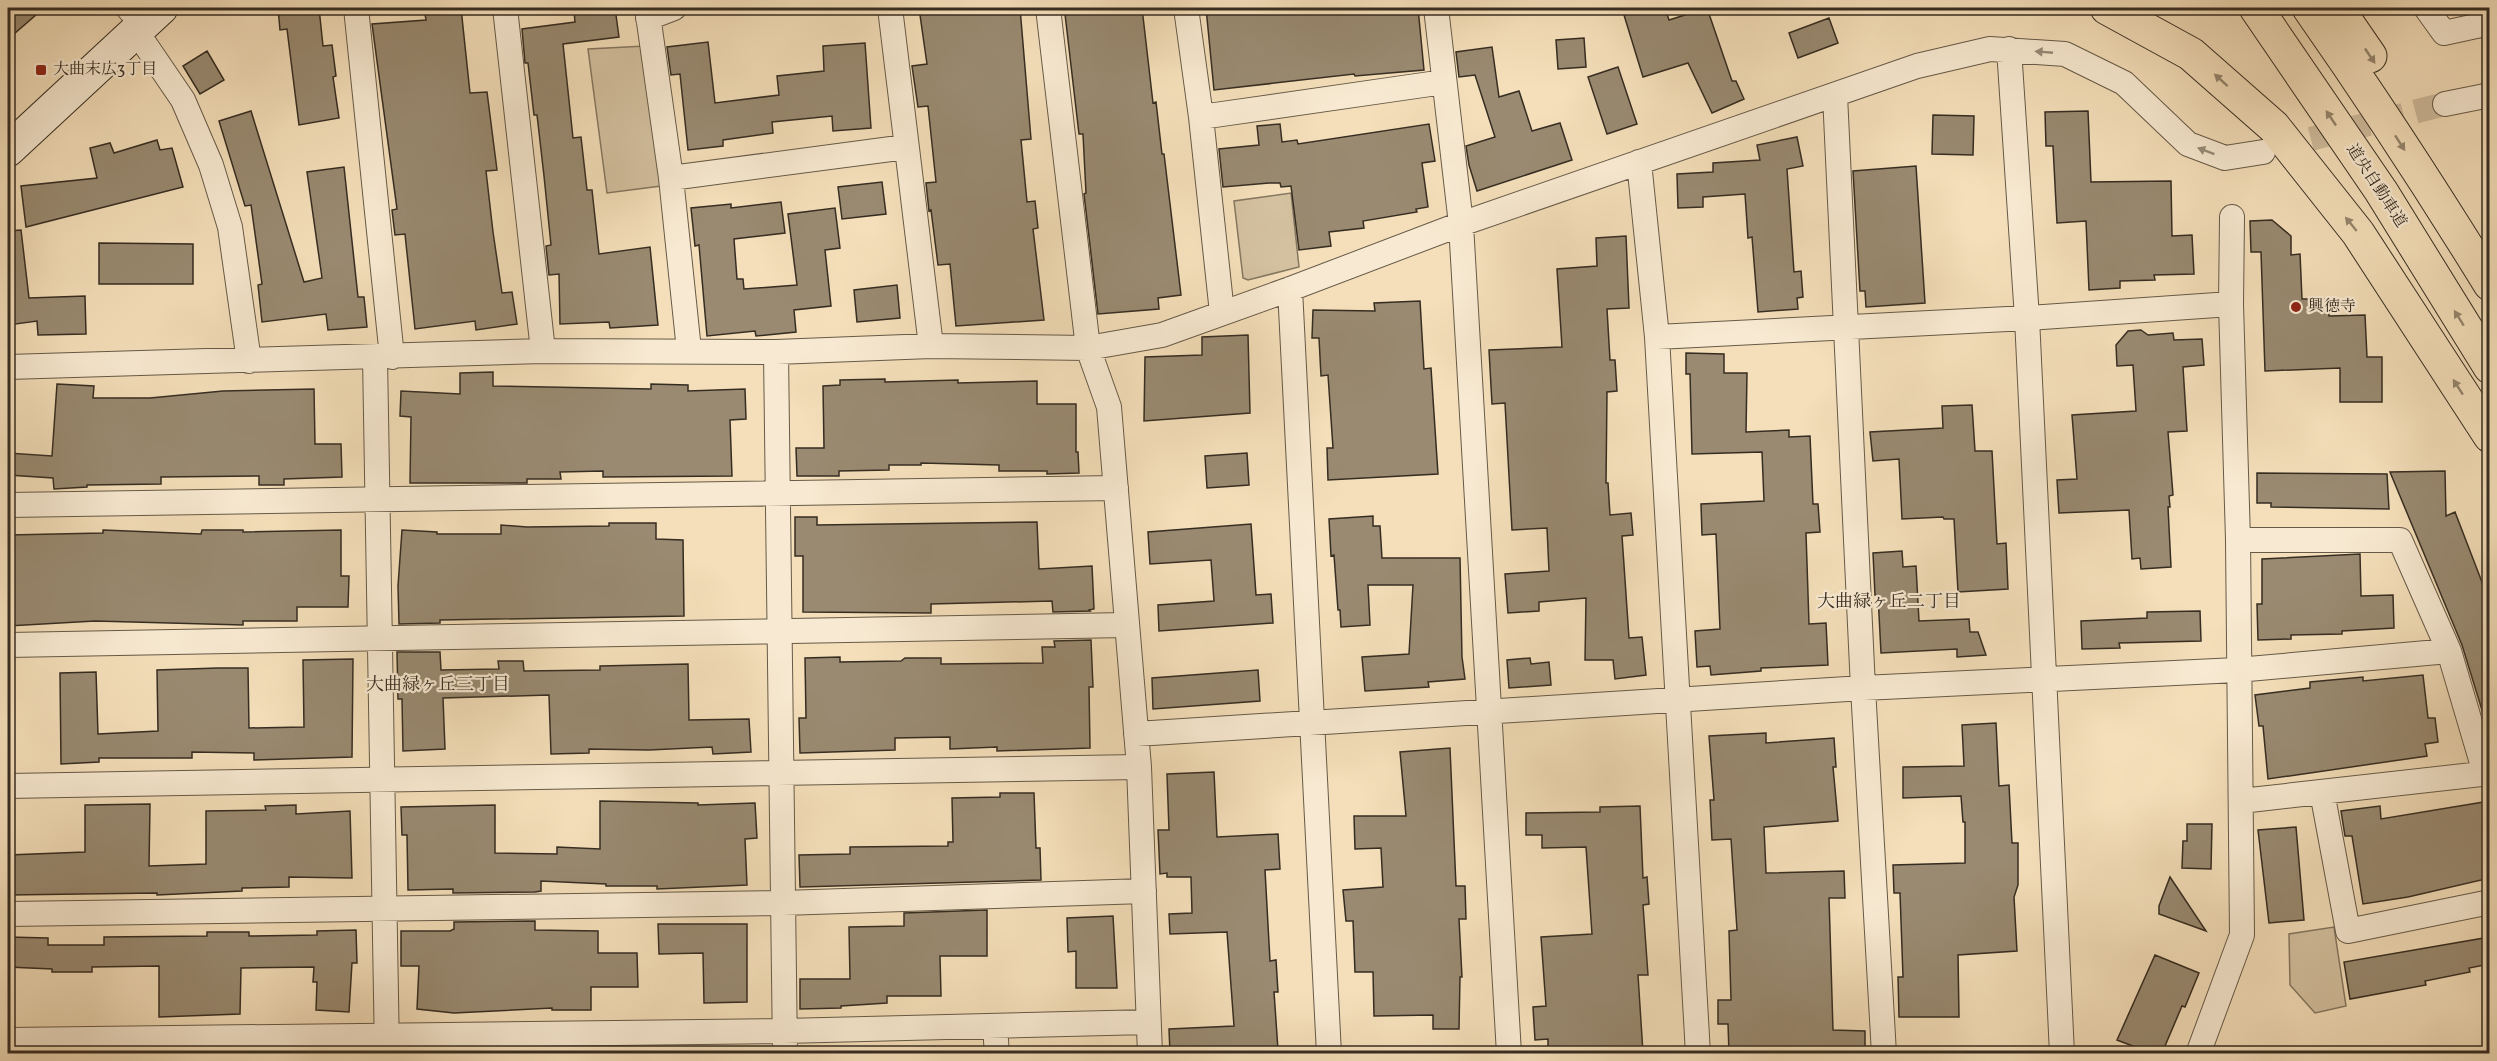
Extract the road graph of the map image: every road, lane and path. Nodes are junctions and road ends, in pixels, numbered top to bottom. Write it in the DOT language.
graph roads {
  1 [pos="356,8"];
  2 [pos="505,8"];
  3 [pos="674,8"];
  4 [pos="890,8"];
  5 [pos="1048,8"];
  6 [pos="1186,8"];
  7 [pos="1436,8"];
  8 [pos="2107,8"];
  9 [pos="2256,8"];
  10 [pos="2308,8"];
  11 [pos="2337,8"];
  12 [pos="2426,8"];
  13 [pos="648,13"];
  14 [pos="142,18"];
  15 [pos="2484,18"];
  16 [pos="2009,49"];
  17 [pos="1444,82"];
  18 [pos="1835,95"];
  19 [pos="2490,95"];
  20 [pos="2445,104"];
  21 [pos="1201,117"];
  22 [pos="906,147"];
  23 [pos="8,150"];
  24 [pos="2263,152"];
  25 [pos="1639,162"];
  26 [pos="671,178"];
  27 [pos="2232,217"];
  28 [pos="1461,224"];
  29 [pos="2490,241"];
  30 [pos="2490,284"];
  31 [pos="1290,289"];
  32 [pos="2231,304"];
  33 [pos="1222,313"];
  34 [pos="2027,318"];
  35 [pos="1845,328"];
  36 [pos="1657,337"];
  37 [pos="931,346"];
  38 [pos="1088,348"];
  39 [pos="688,350"];
  40 [pos="543,351"];
  41 [pos="776,352"];
  42 [pos="384,357"];
  43 [pos="249,361"];
  44 [pos="8,367"];
  45 [pos="2490,367"];
  46 [pos="2490,436"];
  47 [pos="1116,488"];
  48 [pos="776,494"];
  49 [pos="379,500"];
  50 [pos="8,505"];
  51 [pos="2238,540"];
  52 [pos="1126,625"];
  53 [pos="778,632"];
  54 [pos="381,639"];
  55 [pos="8,645"];
  56 [pos="2449,651"];
  57 [pos="2237,670"];
  58 [pos="2046,678"];
  59 [pos="1863,688"];
  60 [pos="1677,701"];
  61 [pos="1490,711"];
  62 [pos="1311,722"];
  63 [pos="1136,734"];
  64 [pos="1139,767"];
  65 [pos="2487,773"];
  66 [pos="781,775"];
  67 [pos="383,781"];
  68 [pos="8,786"];
  69 [pos="2322,792"];
  70 [pos="2241,801"];
  71 [pos="1144,891"];
  72 [pos="2490,902"];
  73 [pos="783,903"];
  74 [pos="384,907"];
  75 [pos="8,914"];
  76 [pos="1148,1022"];
  77 [pos="995,1027"];
  78 [pos="8,1040"];
  79 [pos="784,1042"];
  80 [pos="387,1044"];
  81 [pos="997,1053"];
  82 [pos="1150,1053"];
  83 [pos="1329,1053"];
  84 [pos="1509,1053"];
  85 [pos="1698,1053"];
  86 [pos="1884,1053"];
  87 [pos="2062,1053"];
  88 [pos="2198,1053"];
  1 -- 42 [label="street"];
  2 -- 40 [label="street"];
  3 -- 13 [label="street"];
  4 -- 22 [label="street"];
  5 -- 38 [label="street"];
  6 -- 21 [label="street"];
  7 -- 17 [label="street"];
  46 -- 8 [label="highway, one-way"];
  45 -- 9 [label="highway, 道央自動車道, one-way"];
  10 -- 30 [label="highway, one-way"];
  11 -- 29 [label="highway, one-way"];
  12 -- 15 [label="street"];
  13 -- 26 [label="street"];
  14 -- 23 [label="main road"];
  14 -- 43 [label="street"];
  16 -- 18 [label="street"];
  24 -- 16 [label="street, one-way"];
  16 -- 34 [label="street"];
  17 -- 21 [label="street"];
  17 -- 28 [label="street"];
  18 -- 25 [label="street"];
  18 -- 35 [label="street"];
  19 -- 20 [label="street"];
  21 -- 33 [label="street"];
  22 -- 26 [label="street"];
  22 -- 37 [label="street"];
  25 -- 28 [label="street"];
  25 -- 36 [label="street"];
  26 -- 39 [label="street"];
  27 -- 32 [label="street"];
  28 -- 31 [label="street"];
  28 -- 61 [label="street"];
  31 -- 33 [label="street"];
  31 -- 62 [label="street"];
  32 -- 34 [label="street"];
  32 -- 51 [label="street"];
  33 -- 38 [label="street"];
  34 -- 35 [label="street"];
  34 -- 58 [label="street"];
  35 -- 36 [label="street"];
  35 -- 59 [label="street"];
  36 -- 60 [label="street"];
  37 -- 38 [label="street"];
  37 -- 41 [label="street"];
  38 -- 47 [label="street"];
  39 -- 40 [label="street"];
  39 -- 41 [label="street"];
  40 -- 42 [label="street"];
  41 -- 48 [label="street"];
  42 -- 43 [label="street"];
  42 -- 49 [label="street"];
  43 -- 44 [label="street"];
  47 -- 48 [label="street"];
  47 -- 52 [label="street"];
  48 -- 49 [label="street"];
  48 -- 53 [label="street"];
  49 -- 50 [label="street"];
  49 -- 54 [label="street"];
  51 -- 56 [label="street"];
  51 -- 57 [label="street"];
  52 -- 53 [label="street"];
  52 -- 63 [label="street"];
  53 -- 54 [label="street"];
  53 -- 66 [label="street"];
  54 -- 55 [label="street"];
  54 -- 67 [label="street"];
  56 -- 57 [label="street"];
  56 -- 65 [label="street"];
  57 -- 58 [label="street"];
  57 -- 70 [label="street"];
  58 -- 59 [label="street"];
  58 -- 87 [label="street"];
  59 -- 60 [label="street"];
  59 -- 86 [label="street"];
  60 -- 61 [label="street"];
  60 -- 85 [label="street"];
  61 -- 62 [label="street"];
  61 -- 84 [label="street"];
  62 -- 63 [label="street"];
  62 -- 83 [label="street"];
  63 -- 64 [label="street"];
  64 -- 66 [label="street"];
  64 -- 71 [label="street"];
  65 -- 69 [label="street"];
  66 -- 67 [label="street"];
  66 -- 73 [label="street"];
  67 -- 68 [label="street"];
  67 -- 74 [label="street"];
  69 -- 70 [label="street"];
  69 -- 72 [label="street"];
  70 -- 88 [label="street"];
  71 -- 73 [label="street"];
  71 -- 76 [label="street"];
  73 -- 74 [label="street"];
  73 -- 79 [label="street"];
  74 -- 75 [label="street"];
  74 -- 80 [label="street"];
  76 -- 77 [label="street"];
  76 -- 82 [label="street"];
  77 -- 79 [label="street"];
  77 -- 81 [label="street"];
  78 -- 80 [label="street"];
  79 -- 80 [label="street"];
}
